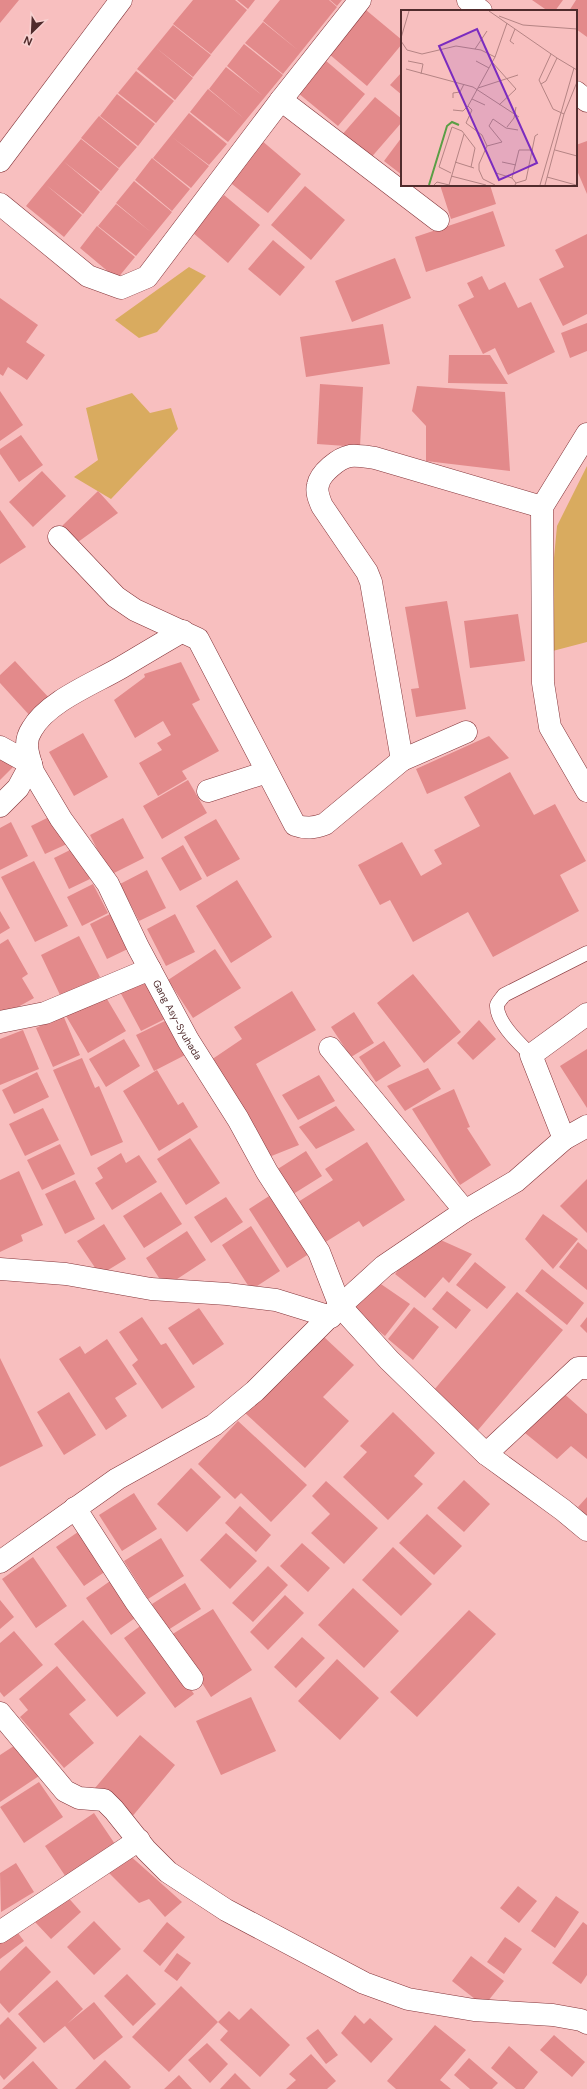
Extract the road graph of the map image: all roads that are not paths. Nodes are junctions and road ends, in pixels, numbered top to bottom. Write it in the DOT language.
graph roads {
  1 [pos="121,0"];
  2 [pos="360,0"];
  3 [pos="468,0"];
  4 [pos="480,10"];
  5 [pos="577,93"];
  6 [pos="280,100"];
  7 [pos="587,101"];
  8 [pos="0,161"];
  9 [pos="0,204"];
  10 [pos="438,220"];
  11 [pos="587,434"];
  12 [pos="542,506"];
  13 [pos="59,537"];
  14 [pos="183,631"];
  15 [pos="466,732"];
  16 [pos="0,747"];
  17 [pos="402,760"];
  18 [pos="31,764"];
  19 [pos="267,772"];
  20 [pos="208,791"];
  21 [pos="587,791"];
  22 [pos="0,806"];
  23 [pos="587,953"];
  24 [pos="150,969"];
  25 [pos="587,1014"];
  26 [pos="0,1022"];
  27 [pos="330,1048"];
  28 [pos="531,1055"];
  29 [pos="587,1126"];
  30 [pos="564,1139"];
  31 [pos="465,1211"];
  32 [pos="0,1269"];
  33 [pos="335,1312"];
  34 [pos="587,1368"];
  35 [pos="486,1454"];
  36 [pos="75,1508"];
  37 [pos="587,1530"];
  38 [pos="0,1562"];
  39 [pos="192,1679"];
  40 [pos="0,1713"];
  41 [pos="139,1840"];
  42 [pos="0,1932"];
  43 [pos="587,2024"];
  1 -- 8 [label="street"];
  2 -- 6 [label="street"];
  3 -- 4 [label="street"];
  5 -- 7 [label="street"];
  6 -- 9 [label="street"];
  6 -- 10 [label="street"];
  11 -- 12 [label="street"];
  12 -- 17 [label="street"];
  12 -- 21 [label="street"];
  13 -- 14 [label="street"];
  14 -- 18 [label="street, Gang Asy-Syuhada"];
  14 -- 19 [label="street"];
  15 -- 17 [label="street"];
  16 -- 18 [label="street"];
  17 -- 19 [label="street"];
  18 -- 22 [label="street"];
  18 -- 24 [label="street, Gang Asy-Syuhada"];
  19 -- 20 [label="street"];
  23 -- 28 [label="lane"];
  24 -- 26 [label="street"];
  24 -- 33 [label="street, Gang Asy-Syuhada"];
  25 -- 28 [label="street"];
  27 -- 31 [label="street"];
  28 -- 30 [label="street"];
  29 -- 30 [label="street"];
  30 -- 31 [label="street"];
  31 -- 33 [label="street"];
  32 -- 33 [label="street"];
  33 -- 35 [label="street"];
  33 -- 36 [label="street"];
  34 -- 35 [label="street"];
  35 -- 37 [label="street"];
  36 -- 38 [label="street"];
  36 -- 39 [label="street"];
  40 -- 41 [label="street"];
  41 -- 42 [label="street"];
  41 -- 43 [label="street"];
}
